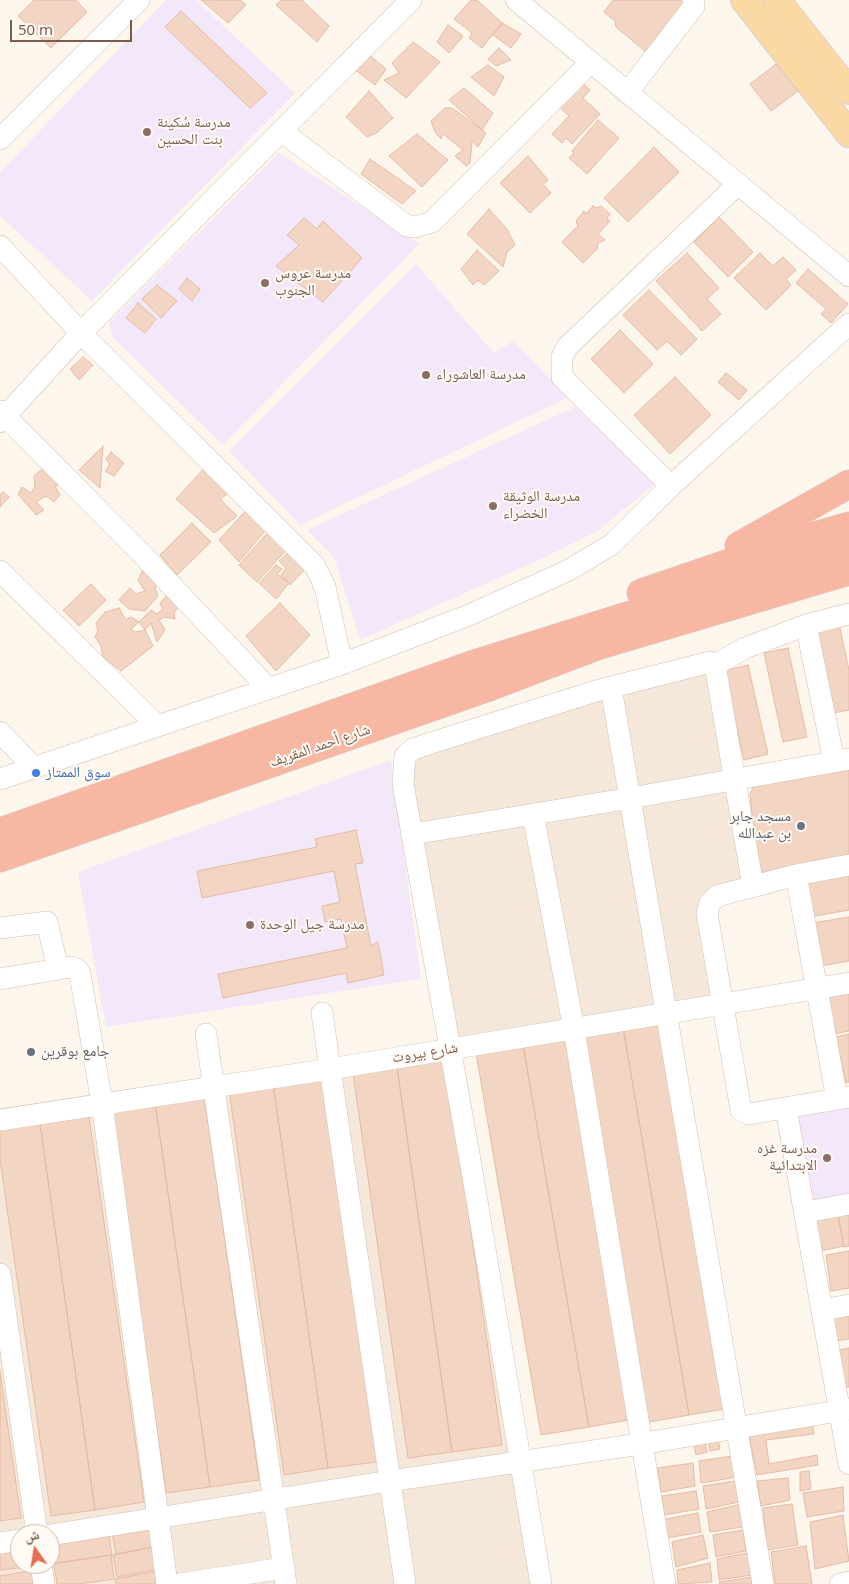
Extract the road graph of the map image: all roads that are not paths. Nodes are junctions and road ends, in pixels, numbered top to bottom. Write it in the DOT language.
graph roads {
  1 [pos="139,0"];
  2 [pos="411,0"];
  3 [pos="516,0"];
  4 [pos="693,0"];
  5 [pos="744,0"];
  6 [pos="777,0"];
  7 [pos="590,62"];
  8 [pos="849,90"];
  9 [pos="627,93"];
  10 [pos="281,131"];
  11 [pos="849,134"];
  12 [pos="0,139"];
  13 [pos="737,185"];
  14 [pos="0,246"];
  15 [pos="849,276"];
  16 [pos="849,324"];
  17 [pos="81,333"];
  18 [pos="2,417"];
  19 [pos="849,484"];
  20 [pos="671,486"];
  21 [pos="849,526"];
  22 [pos="849,551"];
  23 [pos="0,571"];
  24 [pos="849,571"];
  25 [pos="684,578"];
  26 [pos="849,590"];
  27 [pos="849,614"];
  28 [pos="636,623"];
  29 [pos="806,625"];
  30 [pos="477,663"];
  31 [pos="342,664"];
  32 [pos="715,665"];
  33 [pos="492,686"];
  34 [pos="268,687"];
  35 [pos="611,687"];
  36 [pos="157,725"];
  37 [pos="0,732"];
  38 [pos="841,760"];
  39 [pos="34,768"];
  40 [pos="734,778"];
  41 [pos="0,779"];
  42 [pos="631,798"];
  43 [pos="533,814"];
  44 [pos="0,832"];
  45 [pos="413,834"];
  46 [pos="0,858"];
  47 [pos="849,865"];
  48 [pos="796,875"];
  49 [pos="753,886"];
  50 [pos="0,928"];
  51 [pos="58,970"];
  52 [pos="0,980"];
  53 [pos="849,983"];
  54 [pos="818,988"];
  55 [pos="724,1003"];
  56 [pos="322,1014"];
  57 [pos="666,1014"];
  58 [pos="574,1030"];
  59 [pos="206,1034"];
  60 [pos="450,1049"];
  61 [pos="330,1069"];
  62 [pos="213,1085"];
  63 [pos="843,1098"];
  64 [pos="102,1102"];
  65 [pos="786,1108"];
  66 [pos="0,1120"];
  67 [pos="849,1204"];
  68 [pos="806,1212"];
  69 [pos="0,1274"];
  70 [pos="849,1305"];
  71 [pos="823,1310"];
  72 [pos="844,1409"];
  73 [pos="738,1428"];
  74 [pos="640,1444"];
  75 [pos="520,1462"];
  76 [pos="849,1464"];
  77 [pos="390,1480"];
  78 [pos="275,1499"];
  79 [pos="158,1518"];
  80 [pos="36,1524"];
  81 [pos="60,1533"];
  82 [pos="285,1576"];
  83 [pos="849,1582"];
  84 [pos="167,1584"];
  85 [pos="180,1584"];
  86 [pos="406,1584"];
  87 [pos="541,1584"];
  88 [pos="665,1584"];
  89 [pos="763,1584"];
  90 [pos="840,1584"];
  1 -- 12 [label="street"];
  2 -- 10 [label="street"];
  3 -- 7 [label="street"];
  4 -- 9 [label="street"];
  5 -- 11 [label="main road"];
  6 -- 8 [label="main road"];
  7 -- 9 [label="street"];
  7 -- 10 [label="street"];
  9 -- 13 [label="street"];
  10 -- 17 [label="street"];
  13 -- 15 [label="street"];
  13 -- 20 [label="street"];
  14 -- 17 [label="street"];
  16 -- 20 [label="street"];
  17 -- 18 [label="street"];
  17 -- 31 [label="street"];
  18 -- 34 [label="street"];
  19 -- 25 [label="highway"];
  20 -- 31 [label="street"];
  21 -- 25 [label="highway"];
  22 -- 28 [label="highway"];
  23 -- 36 [label="street"];
  24 -- 28 [label="highway"];
  25 -- 30 [label="highway"];
  26 -- 33 [label="highway"];
  27 -- 29 [label="street"];
  28 -- 30 [label="highway, شارع أحمد المقريف"];
  28 -- 33 [label="highway, شارع أحمد المقريف"];
  29 -- 32 [label="street"];
  29 -- 38 [label="street"];
  30 -- 44 [label="highway, شارع أحمد المقريف"];
  31 -- 34 [label="street"];
  32 -- 35 [label="street"];
  32 -- 40 [label="street"];
  33 -- 46 [label="highway, شارع أحمد المقريف"];
  34 -- 36 [label="street"];
  35 -- 42 [label="street"];
  35 -- 45 [label="street"];
  36 -- 39 [label="street"];
  37 -- 39 [label="street"];
  38 -- 40 [label="street"];
  39 -- 41 [label="street"];
  40 -- 42 [label="street"];
  40 -- 49 [label="street"];
  42 -- 43 [label="street"];
  42 -- 57 [label="street"];
  43 -- 45 [label="street"];
  43 -- 58 [label="street"];
  45 -- 60 [label="street"];
  47 -- 48 [label="street"];
  48 -- 49 [label="street"];
  48 -- 54 [label="street"];
  49 -- 55 [label="street"];
  50 -- 51 [label="street"];
  51 -- 52 [label="street"];
  51 -- 64 [label="street"];
  53 -- 54 [label="street, شارع بيروت"];
  54 -- 55 [label="street, شارع بيروت"];
  54 -- 63 [label="street"];
  55 -- 57 [label="street, شارع بيروت"];
  55 -- 65 [label="street"];
  56 -- 61 [label="street"];
  57 -- 58 [label="street, شارع بيروت"];
  57 -- 73 [label="street"];
  58 -- 60 [label="street, شارع بيروت"];
  58 -- 74 [label="street"];
  59 -- 62 [label="street"];
  60 -- 61 [label="street, شارع بيروت"];
  60 -- 75 [label="street"];
  61 -- 62 [label="street, شارع بيروت"];
  61 -- 77 [label="street"];
  62 -- 64 [label="street, شارع بيروت"];
  62 -- 78 [label="street"];
  63 -- 65 [label="street"];
  64 -- 66 [label="street, شارع بيروت"];
  64 -- 79 [label="street"];
  65 -- 68 [label="street"];
  67 -- 68 [label="street"];
  68 -- 71 [label="street"];
  69 -- 80 [label="street"];
  70 -- 71 [label="street"];
  71 -- 72 [label="street"];
  72 -- 73 [label="street"];
  72 -- 76 [label="street"];
  73 -- 74 [label="street"];
  73 -- 89 [label="street"];
  74 -- 75 [label="street"];
  74 -- 88 [label="street"];
  75 -- 77 [label="street"];
  75 -- 87 [label="street"];
  77 -- 78 [label="street"];
  77 -- 86 [label="street"];
  78 -- 79 [label="street"];
  78 -- 82 [label="street"];
  79 -- 81 [label="street"];
  79 -- 84 [label="street"];
  82 -- 85 [label="street"];
  83 -- 90 [label="street"];
}
